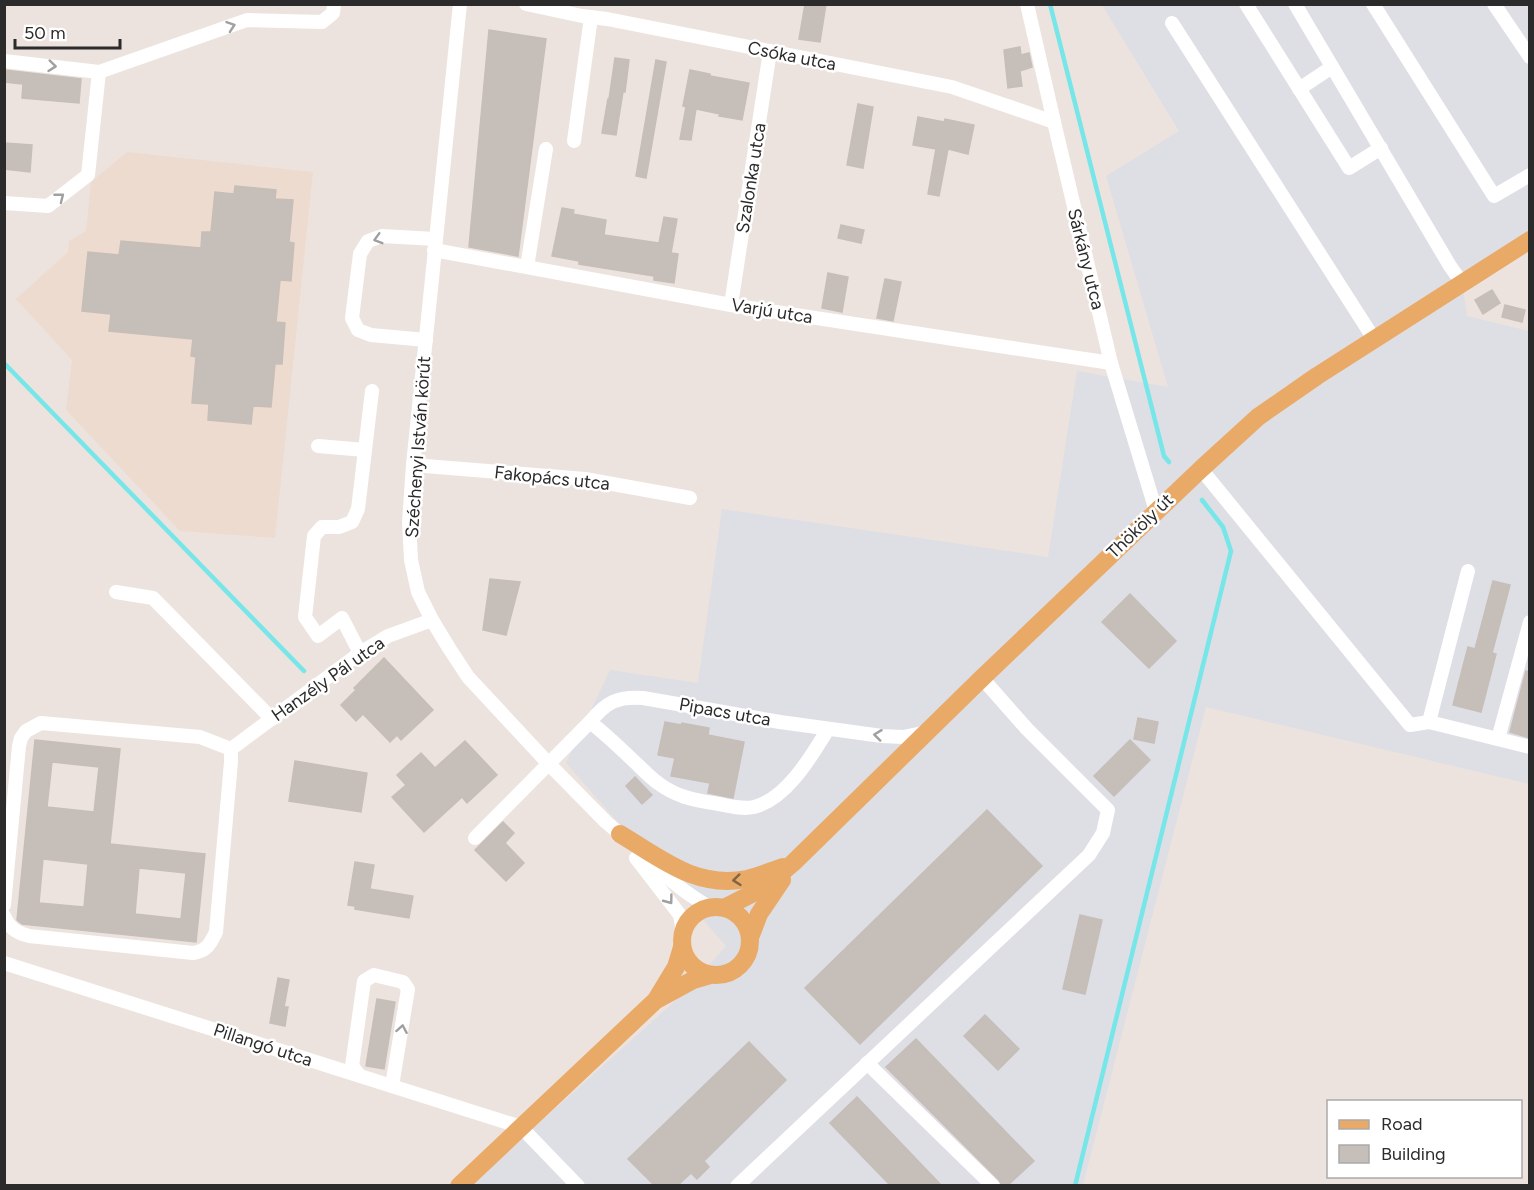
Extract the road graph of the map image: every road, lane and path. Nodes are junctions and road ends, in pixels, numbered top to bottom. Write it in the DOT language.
graph roads {
  1 [pos="334,4"];
  2 [pos="460,4"];
  3 [pos="526,4"];
  4 [pos="1027,4"];
  5 [pos="1246,4"];
  6 [pos="1295,4"];
  7 [pos="1373,4"];
  8 [pos="1494,4"];
  9 [pos="586,12"];
  10 [pos="1172,23"];
  11 [pos="770,51"];
  12 [pos="1530,57"];
  13 [pos="4,61"];
  14 [pos="1332,67"];
  15 [pos="99,72"];
  16 [pos="1299,89"];
  17 [pos="1054,122"];
  18 [pos="574,141"];
  19 [pos="1381,148"];
  20 [pos="546,149"];
  21 [pos="1530,175"];
  22 [pos="4,202"];
  23 [pos="1530,240"];
  24 [pos="435,245"];
  25 [pos="527,267"];
  26 [pos="1462,283"];
  27 [pos="731,305"];
  28 [pos="1374,339"];
  29 [pos="426,340"];
  30 [pos="1111,363"];
  31 [pos="372,391"];
  32 [pos="318,446"];
  33 [pos="365,450"];
  34 [pos="413,465"];
  35 [pos="1201,468"];
  36 [pos="690,498"];
  37 [pos="1156,511"];
  38 [pos="1468,571"];
  39 [pos="116,592"];
  40 [pos="432,620"];
  41 [pos="1530,622"];
  42 [pos="360,653"];
  43 [pos="982,678"];
  44 [pos="272,719"];
  45 [pos="590,722"];
  46 [pos="1429,722"];
  47 [pos="828,729"];
  48 [pos="927,732"];
  49 [pos="1498,740"];
  50 [pos="1530,747"];
  51 [pos="231,749"];
  52 [pos="549,763"];
  53 [pos="606,822"];
  54 [pos="620,834"];
  55 [pos="475,838"];
  56 [pos="793,863"];
  57 [pos="4,905"];
  58 [pos="717,907"];
  59 [pos="4,916"];
  60 [pos="751,935"];
  61 [pos="683,940"];
  62 [pos="4,963"];
  63 [pos="710,975"];
  64 [pos="656,1000"];
  65 [pos="867,1063"];
  66 [pos="360,1076"];
  67 [pos="392,1086"];
  68 [pos="521,1127"];
  69 [pos="459,1185"];
  70 [pos="578,1185"];
  71 [pos="737,1185"];
  72 [pos="993,1185"];
  15 -- 1 [label="street, one-way"];
  2 -- 24 [label="street, Széchenyi István körút"];
  3 -- 9 [label="street, Csóka utca"];
  4 -- 17 [label="street, Sárkány utca"];
  5 -- 16 [label="street"];
  6 -- 14 [label="street"];
  7 -- 21 [label="street"];
  8 -- 12 [label="street"];
  9 -- 11 [label="street, Csóka utca"];
  9 -- 18 [label="street"];
  10 -- 28 [label="street"];
  11 -- 17 [label="street, Csóka utca"];
  11 -- 27 [label="street, Szalonka utca"];
  13 -- 15 [label="street, one-way"];
  14 -- 16 [label="street"];
  14 -- 19 [label="street"];
  22 -- 15 [label="street, one-way"];
  16 -- 19 [label="street"];
  17 -- 30 [label="street, Sárkány utca"];
  19 -- 26 [label="street"];
  20 -- 25 [label="street"];
  23 -- 26 [label="main road, Thököly út"];
  24 -- 25 [label="street, Varjú utca"];
  24 -- 29 [label="street, Széchenyi István körút"];
  24 -- 29 [label="street, Varjú utca, one-way"];
  25 -- 27 [label="street, Varjú utca"];
  26 -- 28 [label="main road, Thököly út"];
  27 -- 30 [label="street, Varjú utca"];
  28 -- 35 [label="main road, Thököly út"];
  29 -- 34 [label="street, Széchenyi István körút"];
  30 -- 37 [label="street, Sárkány utca"];
  31 -- 33 [label="street"];
  32 -- 33 [label="street"];
  33 -- 42 [label="street"];
  34 -- 36 [label="street, Fakopács utca"];
  34 -- 40 [label="street, Széchenyi István körút"];
  35 -- 37 [label="main road, Thököly út"];
  35 -- 46 [label="street"];
  37 -- 43 [label="main road, Thököly út"];
  38 -- 46 [label="street"];
  39 -- 44 [label="street"];
  40 -- 42 [label="street, Hanzély Pál utca"];
  40 -- 52 [label="street, Széchenyi István körút"];
  41 -- 49 [label="street"];
  42 -- 44 [label="street, Hanzély Pál utca"];
  43 -- 48 [label="main road, Thököly út"];
  43 -- 65 [label="street"];
  44 -- 51 [label="street, Hanzély Pál utca"];
  45 -- 47 [label="street, Pipacs utca"];
  45 -- 47 [label="street"];
  45 -- 52 [label="street, Pipacs utca"];
  46 -- 49 [label="street"];
  48 -- 47 [label="street, Pipacs utca, one-way"];
  48 -- 56 [label="main road, Thököly út"];
  49 -- 50 [label="street"];
  51 -- 57 [label="street"];
  51 -- 59 [label="street"];
  52 -- 53 [label="street, Széchenyi István körút"];
  52 -- 55 [label="street, Pipacs utca"];
  53 -- 54 [label="street, Széchenyi István körút"];
  53 -- 61 [label="street, Széchenyi István körút, one-way"];
  56 -- 54 [label="main road, one-way"];
  54 -- 58 [label="street, Széchenyi István körút"];
  56 -- 58 [label="main road, Thököly út"];
  56 -- 60 [label="main road, Thököly út"];
  58 -- 60 [label="main road"];
  58 -- 61 [label="main road, Thököly út"];
  60 -- 63 [label="main road, Thököly út"];
  61 -- 63 [label="main road"];
  61 -- 64 [label="main road, Thököly út"];
  62 -- 66 [label="street, Pillangó utca"];
  63 -- 64 [label="main road, Thököly út"];
  64 -- 68 [label="main road"];
  65 -- 71 [label="street"];
  65 -- 72 [label="street"];
  66 -- 67 [label="street, Pillangó utca"];
  67 -- 66 [label="street, one-way"];
  67 -- 68 [label="street, Pillangó utca"];
  68 -- 69 [label="main road"];
  68 -- 70 [label="street"];
}
